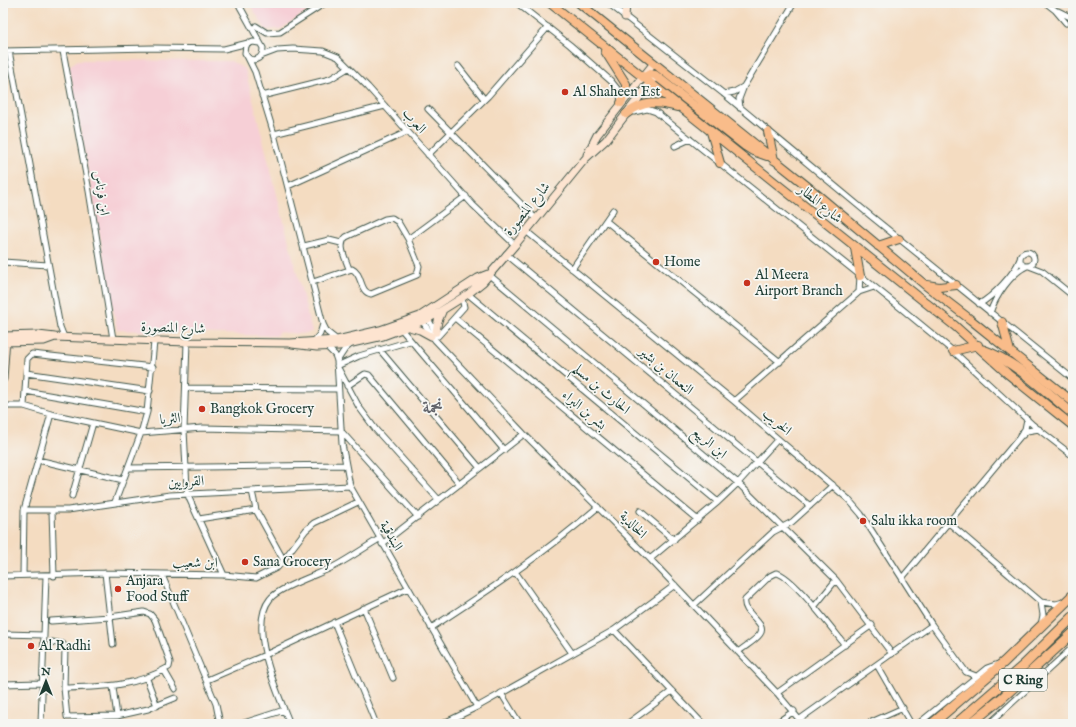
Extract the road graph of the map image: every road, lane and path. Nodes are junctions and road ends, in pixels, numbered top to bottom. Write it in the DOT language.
graph roads {
  1 [pos="238,3"];
  2 [pos="325,3"];
  3 [pos="517,3"];
  4 [pos="550,3"];
  5 [pos="579,3"];
  6 [pos="608,3"];
  7 [pos="626,3"];
  8 [pos="794,3"];
  9 [pos="1046,3"];
  10 [pos="1056,10"];
  11 [pos="625,17"];
  12 [pos="1070,17"];
  13 [pos="1066,23"];
  14 [pos="256,26"];
  15 [pos="548,27"];
  16 [pos="252,31"];
  17 [pos="596,40"];
  18 [pos="250,43"];
  19 [pos="261,45"];
  20 [pos="230,49"];
  21 [pos="277,50"];
  22 [pos="6,51"];
  23 [pos="63,51"];
  24 [pos="246,55"];
  25 [pos="260,57"];
  26 [pos="654,63"];
  27 [pos="458,66"];
  28 [pos="348,68"];
  29 [pos="255,72"];
  30 [pos="659,72"];
  31 [pos="644,76"];
  32 [pos="650,82"];
  33 [pos="744,86"];
  34 [pos="724,94"];
  35 [pos="262,96"];
  36 [pos="484,99"];
  37 [pos="621,102"];
  38 [pos="385,106"];
  39 [pos="680,108"];
  40 [pos="740,108"];
  41 [pos="428,109"];
  42 [pos="626,114"];
  43 [pos="407,132"];
  44 [pos="711,132"];
  45 [pos="768,132"];
  46 [pos="451,133"];
  47 [pos="274,134"];
  48 [pos="690,139"];
  49 [pos="675,146"];
  50 [pos="428,155"];
  51 [pos="772,158"];
  52 [pos="585,161"];
  53 [pos="720,163"];
  54 [pos="288,186"];
  55 [pos="466,196"];
  56 [pos="613,210"];
  57 [pos="536,219"];
  58 [pos="606,221"];
  59 [pos="526,231"];
  60 [pos="408,239"];
  61 [pos="899,239"];
  62 [pos="341,242"];
  63 [pos="515,245"];
  64 [pos="304,246"];
  65 [pos="878,246"];
  66 [pos="854,248"];
  67 [pos="506,254"];
  68 [pos="1020,259"];
  69 [pos="1034,260"];
  70 [pos="3,262"];
  71 [pos="48,265"];
  72 [pos="1028,266"];
  73 [pos="349,269"];
  74 [pos="572,269"];
  75 [pos="1042,271"];
  76 [pos="488,274"];
  77 [pos="860,276"];
  78 [pos="313,282"];
  79 [pos="924,284"];
  80 [pos="956,285"];
  81 [pos="874,287"];
  82 [pos="858,292"];
  83 [pos="465,296"];
  84 [pos="1073,296"];
  85 [pos="979,304"];
  86 [pos="442,311"];
  87 [pos="990,313"];
  88 [pos="424,317"];
  89 [pos="455,318"];
  90 [pos="1002,322"];
  91 [pos="322,324"];
  92 [pos="409,327"];
  93 [pos="401,329"];
  94 [pos="435,335"];
  95 [pos="64,337"];
  96 [pos="5,339"];
  97 [pos="113,339"];
  98 [pos="337,340"];
  99 [pos="410,341"];
  100 [pos="154,342"];
  101 [pos="187,342"];
  102 [pos="314,342"];
  103 [pos="290,343"];
  104 [pos="351,344"];
  105 [pos="326,347"];
  106 [pos="980,348"];
  107 [pos="380,350"];
  108 [pos="953,351"];
  109 [pos="1010,352"];
  110 [pos="780,362"];
  111 [pos="337,363"];
  112 [pos="153,367"];
  113 [pos="26,373"];
  114 [pos="3,379"];
  115 [pos="1073,379"];
  116 [pos="347,386"];
  117 [pos="186,388"];
  118 [pos="337,388"];
  119 [pos="25,390"];
  120 [pos="150,391"];
  121 [pos="734,401"];
  122 [pos="1073,402"];
  123 [pos="3,406"];
  124 [pos="24,406"];
  125 [pos="147,412"];
  126 [pos="51,414"];
  127 [pos="1073,414"];
  128 [pos="1027,419"];
  129 [pos="93,423"];
  130 [pos="1073,426"];
  131 [pos="1039,429"];
  132 [pos="184,430"];
  133 [pos="341,431"];
  134 [pos="141,433"];
  135 [pos="524,434"];
  136 [pos="1019,438"];
  137 [pos="778,439"];
  138 [pos="504,450"];
  139 [pos="1073,456"];
  140 [pos="38,460"];
  141 [pos="757,462"];
  142 [pos="344,465"];
  143 [pos="186,467"];
  144 [pos="129,468"];
  145 [pos="480,468"];
  146 [pos="79,470"];
  147 [pos="123,480"];
  148 [pos="738,483"];
  149 [pos="460,484"];
  150 [pos="833,485"];
  151 [pos="350,486"];
  152 [pos="252,491"];
  153 [pos="188,493"];
  154 [pos="72,496"];
  155 [pos="439,500"];
  156 [pos="115,502"];
  157 [pos="358,502"];
  158 [pos="718,502"];
  159 [pos="810,506"];
  160 [pos="598,507"];
  161 [pos="24,510"];
  162 [pos="256,510"];
  163 [pos="52,511"];
  164 [pos="640,511"];
  165 [pos="418,517"];
  166 [pos="199,519"];
  167 [pos="698,520"];
  168 [pos="948,522"];
  169 [pos="783,526"];
  170 [pos="379,539"];
  171 [pos="674,540"];
  172 [pos="382,544"];
  173 [pos="650,559"];
  174 [pos="284,561"];
  175 [pos="105,573"];
  176 [pos="516,573"];
  177 [pos="24,575"];
  178 [pos="162,575"];
  179 [pos="224,575"];
  180 [pos="3,576"];
  181 [pos="46,576"];
  182 [pos="54,576"];
  183 [pos="902,578"];
  184 [pos="836,580"];
  185 [pos="675,585"];
  186 [pos="408,588"];
  187 [pos="1071,597"];
  188 [pos="1041,602"];
  189 [pos="694,605"];
  190 [pos="814,607"];
  191 [pos="364,608"];
  192 [pos="110,617"];
  193 [pos="1073,617"];
  194 [pos="51,621"];
  195 [pos="334,622"];
  196 [pos="872,625"];
  197 [pos="932,626"];
  198 [pos="1040,626"];
  199 [pos="431,628"];
  200 [pos="614,630"];
  201 [pos="1073,632"];
  202 [pos="3,634"];
  203 [pos="44,634"];
  204 [pos="52,642"];
  205 [pos="113,644"];
  206 [pos="846,645"];
  207 [pos="1073,647"];
  208 [pos="738,652"];
  209 [pos="572,653"];
  210 [pos="892,654"];
  211 [pos="265,655"];
  212 [pos="1004,662"];
  213 [pos="877,665"];
  214 [pos="164,670"];
  215 [pos="966,672"];
  216 [pos="976,676"];
  217 [pos="393,678"];
  218 [pos="147,679"];
  219 [pos="207,680"];
  220 [pos="41,683"];
  221 [pos="3,684"];
  222 [pos="965,686"];
  223 [pos="113,687"];
  224 [pos="64,688"];
  225 [pos="175,689"];
  226 [pos="672,691"];
  227 [pos="501,693"];
  228 [pos="777,693"];
  229 [pos="175,698"];
  230 [pos="964,698"];
  231 [pos="157,706"];
  232 [pos="477,707"];
  233 [pos="903,708"];
  234 [pos="284,710"];
  235 [pos="794,711"];
  236 [pos="117,716"];
  237 [pos="801,721"];
  238 [pos="41,724"];
  239 [pos="219,724"];
  240 [pos="241,724"];
  241 [pos="290,724"];
  242 [pos="376,724"];
  243 [pos="442,724"];
  244 [pos="520,724"];
  245 [pos="627,724"];
  246 [pos="704,724"];
  247 [pos="775,724"];
  248 [pos="866,724"];
  249 [pos="911,724"];
  250 [pos="918,724"];
  251 [pos="932,724"];
  252 [pos="956,724"];
  253 [pos="970,724"];
  254 [pos="990,724"];
  1 -- 16 [label="street"];
  2 -- 14 [label="street"];
  3 -- 15 [label="street"];
  4 -- 17 [label="main road, شارع المطار"];
  5 -- 26 [label="main road, شارع المطار"];
  6 -- 11 [label="street, شارع المطار"];
  7 -- 11 [label="main road"];
  8 -- 33 [label="street"];
  9 -- 10 [label="street"];
  10 -- 12 [label="street"];
  10 -- 13 [label="street"];
  11 -- 34 [label="street, شارع المطار"];
  15 -- 36 [label="street"];
  15 -- 37 [label="street"];
  16 -- 18 [label="street"];
  16 -- 19 [label="street"];
  17 -- 31 [label="main road, شارع المطار"];
  17 -- 37 [label="main road"];
  18 -- 19 [label="street"];
  18 -- 20 [label="street"];
  18 -- 24 [label="street"];
  19 -- 21 [label="street, العرب"];
  19 -- 25 [label="street"];
  20 -- 23 [label="street"];
  20 -- 24 [label="street"];
  21 -- 25 [label="street, العرب"];
  21 -- 28 [label="street, العرب"];
  22 -- 23 [label="street"];
  22 -- 71 [label="street"];
  23 -- 97 [label="street, ابن فرناس"];
  24 -- 25 [label="street"];
  24 -- 29 [label="street"];
  25 -- 29 [label="street"];
  26 -- 30 [label="main road, شارع المطار"];
  26 -- 31 [label="main road, شارع المنصورة"];
  27 -- 36 [label="street"];
  28 -- 35 [label="street"];
  28 -- 38 [label="street, العرب"];
  29 -- 35 [label="street"];
  30 -- 31 [label="main road"];
  30 -- 32 [label="main road, شارع المنصورة"];
  30 -- 51 [label="main road, شارع المطار"];
  31 -- 32 [label="main road, شارع المطار"];
  31 -- 37 [label="main road, شارع المنصورة"];
  32 -- 39 [label="main road, شارع المطار"];
  32 -- 42 [label="main road, شارع المنصورة"];
  33 -- 34 [label="street"];
  33 -- 40 [label="street"];
  34 -- 40 [label="street, شارع المطار"];
  35 -- 47 [label="street"];
  36 -- 46 [label="street"];
  37 -- 52 [label="main road, شارع المنصورة"];
  38 -- 43 [label="street, العرب"];
  38 -- 47 [label="street"];
  39 -- 42 [label="main road"];
  39 -- 44 [label="main road, شارع المطار"];
  40 -- 45 [label="street, شارع المطار"];
  41 -- 46 [label="street"];
  42 -- 48 [label="street"];
  42 -- 52 [label="main road, شارع المنصورة"];
  43 -- 50 [label="street, العرب"];
  43 -- 54 [label="street"];
  44 -- 53 [label="main road"];
  44 -- 66 [label="main road, شارع المطار"];
  45 -- 51 [label="main road"];
  45 -- 61 [label="street, شارع المطار"];
  46 -- 50 [label="street"];
  46 -- 57 [label="street"];
  47 -- 54 [label="street"];
  48 -- 49 [label="street"];
  48 -- 53 [label="street"];
  50 -- 55 [label="street, العرب"];
  51 -- 65 [label="main road, شارع المطار"];
  52 -- 57 [label="main road, شارع المنصورة"];
  53 -- 77 [label="street"];
  54 -- 64 [label="street"];
  55 -- 60 [label="street"];
  55 -- 63 [label="street, العرب"];
  56 -- 58 [label="street"];
  57 -- 59 [label="main road, شارع المنصورة"];
  58 -- 74 [label="street"];
  58 -- 110 [label="street"];
  59 -- 63 [label="main road, شارع المنصورة"];
  59 -- 74 [label="street, الخريب"];
  60 -- 62 [label="street"];
  60 -- 73 [label="street"];
  61 -- 65 [label="main road"];
  61 -- 80 [label="street, شارع المطار"];
  62 -- 64 [label="street"];
  62 -- 73 [label="street"];
  63 -- 67 [label="main road, شارع المنصورة"];
  64 -- 78 [label="street"];
  65 -- 79 [label="main road, شارع المطار"];
  66 -- 77 [label="main road"];
  66 -- 106 [label="main road, شارع المطار"];
  67 -- 76 [label="main road, شارع المنصورة"];
  67 -- 141 [label="street, النعمان بن بشير"];
  68 -- 69 [label="street"];
  68 -- 72 [label="street"];
  68 -- 85 [label="street"];
  69 -- 72 [label="street"];
  69 -- 75 [label="street"];
  70 -- 71 [label="street"];
  71 -- 95 [label="street"];
  72 -- 75 [label="street"];
  72 -- 87 [label="street"];
  73 -- 78 [label="street"];
  74 -- 121 [label="street, الخريب"];
  75 -- 84 [label="street"];
  76 -- 83 [label="main road, شارع المنصورة"];
  76 -- 88 [label="main road, شارع المنصورة"];
  76 -- 148 [label="street, ابن الربيع"];
  77 -- 81 [label="street"];
  77 -- 82 [label="street"];
  78 -- 91 [label="street"];
  79 -- 80 [label="main road"];
  79 -- 109 [label="main road, شارع المطار"];
  80 -- 85 [label="street, شارع المطار"];
  81 -- 82 [label="street"];
  81 -- 108 [label="street"];
  82 -- 110 [label="street"];
  83 -- 86 [label="main road, شارع المنصورة"];
  83 -- 89 [label="street"];
  83 -- 158 [label="street, الحارث بن مسلم"];
  85 -- 87 [label="street, شارع المطار"];
  86 -- 88 [label="main road, شارع المنصورة"];
  86 -- 94 [label="main road"];
  87 -- 90 [label="street, شارع المطار"];
  88 -- 92 [label="main road, شارع المنصورة"];
  88 -- 94 [label="street, الخالدية"];
  88 -- 98 [label="main road, شارع المنصورة"];
  89 -- 94 [label="street"];
  89 -- 167 [label="street, بشر بن البراء"];
  90 -- 109 [label="main road"];
  90 -- 115 [label="street, شارع المطار"];
  91 -- 98 [label="street"];
  91 -- 102 [label="street"];
  92 -- 93 [label="main road, شارع المنصورة"];
  92 -- 94 [label="main road"];
  93 -- 99 [label="street"];
  93 -- 104 [label="main road, شارع المنصورة"];
  94 -- 135 [label="street, الخالدية"];
  95 -- 96 [label="main road, شارع المنصورة"];
  95 -- 97 [label="main road, شارع المنصورة"];
  96 -- 114 [label="main road"];
  97 -- 100 [label="main road, شارع المنصورة"];
  98 -- 102 [label="main road, شارع المنصورة"];
  99 -- 107 [label="street"];
  99 -- 138 [label="street"];
  100 -- 101 [label="main road, شارع المنصورة"];
  100 -- 112 [label="street"];
  101 -- 103 [label="main road, شارع المنصورة"];
  101 -- 117 [label="street"];
  102 -- 103 [label="main road, شارع المنصورة"];
  103 -- 105 [label="main road, شارع المنصورة"];
  104 -- 105 [label="main road, شارع المنصورة"];
  104 -- 111 [label="street"];
  105 -- 111 [label="street"];
  106 -- 108 [label="main road"];
  106 -- 127 [label="highway"];
  106 -- 130 [label="main road, شارع المطار"];
  107 -- 111 [label="street"];
  107 -- 145 [label="street"];
  108 -- 128 [label="street"];
  109 -- 122 [label="main road, شارع المطار"];
  110 -- 121 [label="street"];
  111 -- 116 [label="street"];
  111 -- 118 [label="street, البندقية"];
  112 -- 113 [label="street"];
  112 -- 120 [label="street"];
  113 -- 119 [label="street"];
  113 -- 120 [label="street"];
  116 -- 149 [label="street"];
  116 -- 155 [label="street"];
  117 -- 118 [label="street"];
  117 -- 132 [label="street"];
  118 -- 133 [label="street, البندقية"];
  119 -- 124 [label="street"];
  119 -- 125 [label="street"];
  120 -- 125 [label="street"];
  121 -- 137 [label="street, الخريب"];
  123 -- 124 [label="street, الثريا"];
  124 -- 126 [label="street, الثريا"];
  125 -- 134 [label="street"];
  126 -- 129 [label="street, الثريا"];
  126 -- 140 [label="street"];
  128 -- 131 [label="street"];
  128 -- 136 [label="street"];
  129 -- 134 [label="street, الثريا"];
  129 -- 146 [label="street"];
  131 -- 136 [label="street"];
  131 -- 139 [label="street"];
  132 -- 133 [label="street, الثريا"];
  132 -- 134 [label="street, الثريا"];
  132 -- 143 [label="street"];
  133 -- 142 [label="street, البندقية"];
  133 -- 165 [label="street"];
  134 -- 144 [label="street"];
  135 -- 138 [label="street"];
  135 -- 160 [label="street, الخالدية"];
  136 -- 168 [label="street"];
  137 -- 141 [label="street"];
  137 -- 150 [label="street, الخريب"];
  138 -- 145 [label="street"];
  140 -- 146 [label="street"];
  140 -- 161 [label="street"];
  141 -- 148 [label="street"];
  141 -- 159 [label="street, النعمان بن بشير"];
  142 -- 143 [label="street"];
  142 -- 151 [label="street, البندقية"];
  143 -- 144 [label="street"];
  143 -- 153 [label="street"];
  144 -- 147 [label="street"];
  145 -- 149 [label="street"];
  146 -- 147 [label="street"];
  146 -- 154 [label="street"];
  147 -- 156 [label="street"];
  148 -- 158 [label="street"];
  148 -- 169 [label="street, ابن الربيع"];
  149 -- 155 [label="street"];
  150 -- 159 [label="street"];
  150 -- 183 [label="street, الخريب"];
  151 -- 152 [label="street, القرويين"];
  151 -- 157 [label="street, البندقية"];
  152 -- 153 [label="street, القرويين"];
  152 -- 162 [label="street"];
  153 -- 156 [label="street, القرويين"];
  153 -- 166 [label="street"];
  155 -- 165 [label="street"];
  156 -- 163 [label="street, القرويين"];
  157 -- 170 [label="street, البندقية"];
  157 -- 174 [label="street, ابن شعيب"];
  158 -- 167 [label="street"];
  159 -- 169 [label="street"];
  160 -- 173 [label="street, الخالدية"];
  160 -- 176 [label="street"];
  161 -- 163 [label="street, القرويين"];
  161 -- 177 [label="street"];
  162 -- 166 [label="street"];
  162 -- 174 [label="street"];
  163 -- 182 [label="street"];
  164 -- 171 [label="street"];
  165 -- 172 [label="street"];
  166 -- 179 [label="street"];
  167 -- 171 [label="street"];
  168 -- 183 [label="street"];
  168 -- 188 [label="street"];
  169 -- 184 [label="street, ابن الربيع"];
  169 -- 189 [label="street"];
  170 -- 172 [label="street, البندقية"];
  170 -- 211 [label="street"];
  171 -- 173 [label="street"];
  172 -- 186 [label="street, البندقية"];
  173 -- 185 [label="street, الخالدية"];
  174 -- 179 [label="street, ابن شعيب"];
  175 -- 178 [label="street, ابن شعيب"];
  175 -- 182 [label="street, ابن شعيب"];
  175 -- 192 [label="street"];
  176 -- 199 [label="street"];
  176 -- 209 [label="street"];
  177 -- 180 [label="street, ابن شعيب"];
  177 -- 181 [label="street, ابن شعيب"];
  178 -- 179 [label="street, ابن شعيب"];
  178 -- 219 [label="street"];
  181 -- 182 [label="street, ابن شعيب"];
  181 -- 203 [label="street"];
  183 -- 197 [label="street, الخريب"];
  184 -- 190 [label="street"];
  184 -- 196 [label="street, ابن الربيع"];
  185 -- 189 [label="street, الخالدية"];
  185 -- 200 [label="street"];
  186 -- 191 [label="street"];
  186 -- 199 [label="street, البندقية"];
  187 -- 188 [label="street"];
  187 -- 198 [label="highway, C Ring"];
  188 -- 198 [label="street"];
  189 -- 208 [label="street, الخالدية"];
  190 -- 206 [label="street"];
  190 -- 208 [label="street"];
  191 -- 195 [label="street"];
  191 -- 217 [label="street"];
  192 -- 194 [label="street"];
  192 -- 205 [label="street"];
  192 -- 214 [label="street"];
  193 -- 252 [label="highway"];
  195 -- 211 [label="street"];
  195 -- 242 [label="street"];
  196 -- 206 [label="street"];
  196 -- 210 [label="street, ابن الربيع"];
  197 -- 210 [label="street"];
  197 -- 215 [label="street, الخريب"];
  198 -- 212 [label="highway, C Ring"];
  199 -- 232 [label="street, البندقية"];
  200 -- 209 [label="street"];
  200 -- 226 [label="street"];
  201 -- 253 [label="highway, C Ring"];
  202 -- 203 [label="street"];
  203 -- 220 [label="street"];
  204 -- 224 [label="street"];
  206 -- 228 [label="street"];
  207 -- 254 [label="street"];
  208 -- 228 [label="street, الخالدية"];
  209 -- 227 [label="street"];
  210 -- 213 [label="street"];
  211 -- 219 [label="street"];
  211 -- 234 [label="street"];
  212 -- 216 [label="street"];
  212 -- 230 [label="highway, C Ring"];
  213 -- 233 [label="street"];
  213 -- 237 [label="street"];
  214 -- 218 [label="street"];
  214 -- 225 [label="street"];
  215 -- 216 [label="street"];
  215 -- 222 [label="street"];
  216 -- 222 [label="street"];
  218 -- 223 [label="street"];
  218 -- 231 [label="street"];
  219 -- 239 [label="street"];
  220 -- 221 [label="street"];
  220 -- 238 [label="street"];
  222 -- 230 [label="street"];
  222 -- 250 [label="street"];
  223 -- 224 [label="street"];
  223 -- 236 [label="street"];
  224 -- 236 [label="street"];
  226 -- 245 [label="street"];
  226 -- 246 [label="street"];
  227 -- 232 [label="street"];
  227 -- 244 [label="street"];
  228 -- 235 [label="street, الخالدية"];
  229 -- 231 [label="street"];
  230 -- 251 [label="highway, C Ring"];
  231 -- 236 [label="street"];
  232 -- 243 [label="street"];
  233 -- 248 [label="street"];
  233 -- 249 [label="street"];
  234 -- 240 [label="street"];
  234 -- 241 [label="street"];
  235 -- 237 [label="street, الخالدية"];
  235 -- 247 [label="street"];
}
